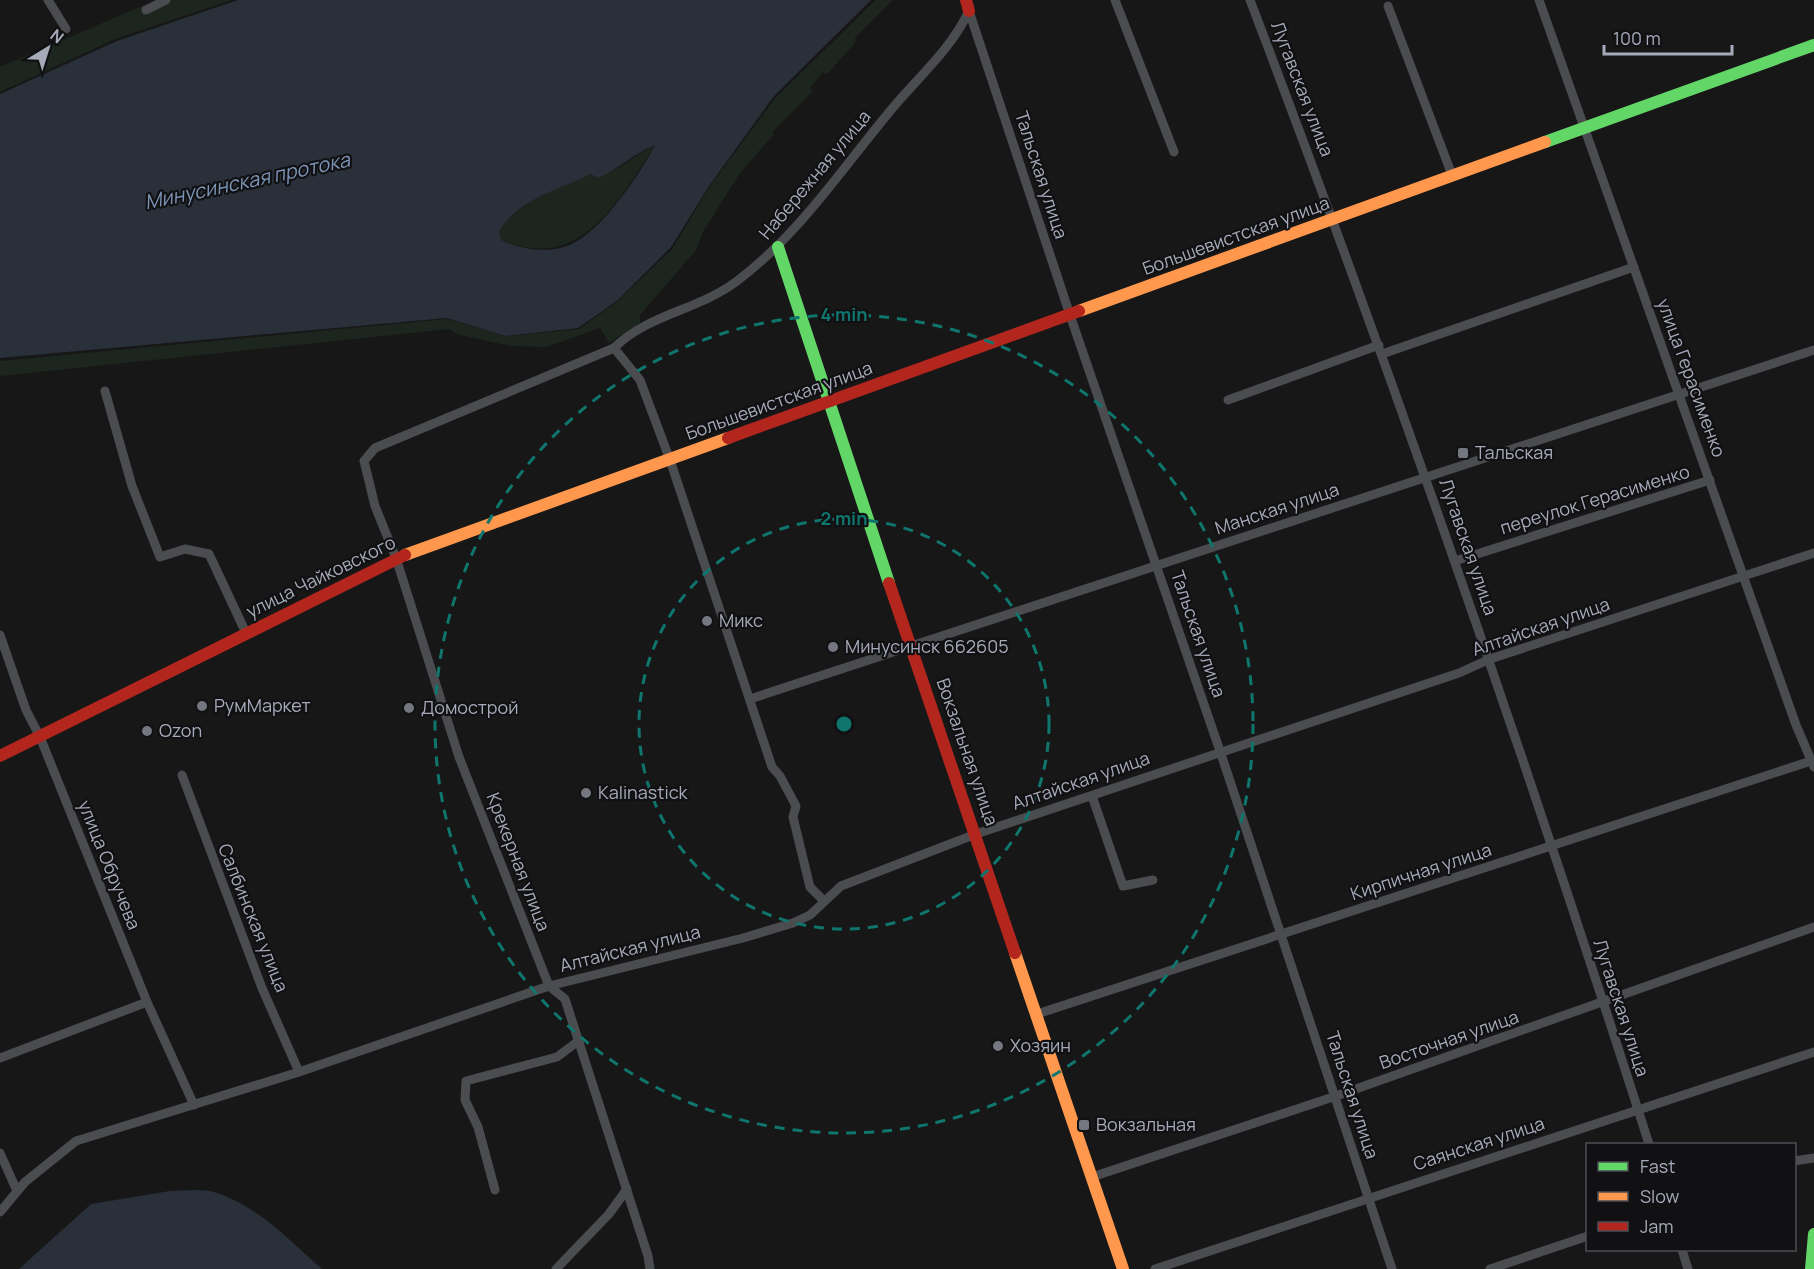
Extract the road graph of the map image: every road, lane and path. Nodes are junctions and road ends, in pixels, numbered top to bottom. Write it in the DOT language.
graph roads {
  1 [pos="48,0"];
  2 [pos="166,0"];
  3 [pos="1115,0"];
  4 [pos="1250,0"];
  5 [pos="1539,0"];
  6 [pos="968,6"];
  7 [pos="1388,6"];
  8 [pos="146,10"];
  9 [pos="66,29"];
  10 [pos="958,35"];
  11 [pos="978,37"];
  12 [pos="1814,45"];
  13 [pos="1585,129"];
  14 [pos="1174,152"];
  15 [pos="1452,175"];
  16 [pos="1334,219"];
  17 [pos="778,247"];
  18 [pos="1634,267"];
  19 [pos="1070,315"];
  20 [pos="614,348"];
  21 [pos="1381,349"];
  22 [pos="1814,350"];
  23 [pos="105,391"];
  24 [pos="1680,393"];
  25 [pos="1228,400"];
  26 [pos="828,403"];
  27 [pos="670,460"];
  28 [pos="364,461"];
  29 [pos="1426,477"];
  30 [pos="1710,480"];
  31 [pos="1814,553"];
  32 [pos="396,558"];
  33 [pos="1455,561"];
  34 [pos="1158,565"];
  35 [pos="1744,577"];
  36 [pos="246,633"];
  37 [pos="0,636"];
  38 [pos="911,646"];
  39 [pos="1490,659"];
  40 [pos="750,699"];
  41 [pos="40,737"];
  42 [pos="1220,751"];
  43 [pos="0,756"];
  44 [pos="1813,763"];
  45 [pos="182,775"];
  46 [pos="1092,796"];
  47 [pos="976,834"];
  48 [pos="1551,846"];
  49 [pos="1153,880"];
  50 [pos="824,901"];
  51 [pos="1814,927"];
  52 [pos="1280,936"];
  53 [pos="549,986"];
  54 [pos="147,1002"];
  55 [pos="1602,1004"];
  56 [pos="1037,1014"];
  57 [pos="577,1041"];
  58 [pos="1814,1052"];
  59 [pos="0,1058"];
  60 [pos="299,1072"];
  61 [pos="1336,1096"];
  62 [pos="194,1105"];
  63 [pos="1638,1110"];
  64 [pos="1648,1143"];
  65 [pos="0,1153"];
  66 [pos="1814,1158"];
  67 [pos="1796,1161"];
  68 [pos="1092,1177"];
  69 [pos="627,1189"];
  70 [pos="495,1190"];
  71 [pos="17,1191"];
  72 [pos="1368,1197"];
  73 [pos="0,1212"];
  74 [pos="1814,1234"];
  75 [pos="1586,1236"];
  76 [pos="1682,1251"];
  77 [pos="556,1269"];
  78 [pos="650,1269"];
  79 [pos="1123,1269"];
  80 [pos="1155,1269"];
  81 [pos="1392,1269"];
  82 [pos="1490,1269"];
  83 [pos="1688,1269"];
  84 [pos="1811,1269"];
  1 -- 9 [label="street"];
  2 -- 8 [label="street"];
  3 -- 14 [label="street"];
  4 -- 16 [label="street, Лугавская улица"];
  5 -- 13 [label="street, улица Герасименко"];
  6 -- 10 [label="street, Набережная улица"];
  6 -- 11 [label="street, Тальская улица"];
  7 -- 15 [label="street"];
  10 -- 11 [label="street"];
  10 -- 17 [label="street, Набережная улица"];
  11 -- 19 [label="street, Тальская улица"];
  12 -- 13 [label="main road, Большевистская улица"];
  13 -- 15 [label="main road, Большевистская улица"];
  13 -- 18 [label="street, улица Герасименко"];
  15 -- 16 [label="main road, Большевистская улица"];
  16 -- 19 [label="main road, Большевистская улица"];
  16 -- 21 [label="street, Лугавская улица"];
  17 -- 20 [label="street, Набережная улица"];
  17 -- 26 [label="main road, Вокзальная улица"];
  18 -- 21 [label="street"];
  18 -- 24 [label="street, улица Герасименко"];
  19 -- 26 [label="main road, Большевистская улица"];
  19 -- 34 [label="street, Тальская улица"];
  20 -- 27 [label="street"];
  20 -- 28 [label="street, Набережная улица"];
  21 -- 25 [label="street"];
  21 -- 29 [label="street, Лугавская улица"];
  22 -- 24 [label="street, Манская улица"];
  23 -- 36 [label="street"];
  24 -- 29 [label="street, Манская улица"];
  24 -- 30 [label="street, улица Герасименко"];
  26 -- 27 [label="main road, Большевистская улица"];
  26 -- 38 [label="main road, Вокзальная улица"];
  27 -- 32 [label="main road, улица Чайковского"];
  27 -- 40 [label="street"];
  28 -- 32 [label="street, Крекерная улица"];
  29 -- 33 [label="street, Лугавская улица"];
  29 -- 34 [label="street, Манская улица"];
  30 -- 33 [label="street, переулок Герасименко"];
  30 -- 35 [label="street, улица Герасименко"];
  31 -- 35 [label="street, Алтайская улица"];
  32 -- 36 [label="main road, улица Чайковского"];
  32 -- 53 [label="street, Крекерная улица"];
  33 -- 39 [label="street, Лугавская улица"];
  34 -- 38 [label="street, Манская улица"];
  34 -- 42 [label="street, Тальская улица"];
  35 -- 39 [label="street, Алтайская улица"];
  35 -- 44 [label="street, улица Герасименко"];
  36 -- 41 [label="main road, улица Чайковского"];
  37 -- 41 [label="street, улица Обручева"];
  38 -- 40 [label="street, Манская улица"];
  38 -- 47 [label="main road, Вокзальная улица"];
  39 -- 42 [label="street, Алтайская улица"];
  39 -- 48 [label="street, Лугавская улица"];
  40 -- 50 [label="street"];
  41 -- 43 [label="main road, улица Чайковского"];
  41 -- 54 [label="street, улица Обручева"];
  42 -- 46 [label="street, Алтайская улица"];
  42 -- 52 [label="street, Тальская улица"];
  44 -- 48 [label="street, Кирпичная улица"];
  45 -- 60 [label="street, Салбинская улица"];
  46 -- 47 [label="street, Алтайская улица"];
  46 -- 49 [label="street"];
  47 -- 50 [label="street, Алтайская улица"];
  47 -- 56 [label="main road, Вокзальная улица"];
  48 -- 52 [label="street, Кирпичная улица"];
  48 -- 55 [label="street, Лугавская улица"];
  50 -- 53 [label="street, Алтайская улица"];
  51 -- 55 [label="street, Восточная улица"];
  52 -- 56 [label="street, Кирпичная улица"];
  52 -- 61 [label="street, Тальская улица"];
  53 -- 57 [label="street, Крекерная улица"];
  53 -- 60 [label="street, Алтайская улица"];
  54 -- 59 [label="street"];
  54 -- 62 [label="street, улица Обручева"];
  55 -- 61 [label="street, Восточная улица"];
  55 -- 63 [label="street, Лугавская улица"];
  56 -- 68 [label="main road, Вокзальная улица"];
  57 -- 69 [label="street, Крекерная улица"];
  57 -- 70 [label="street"];
  58 -- 63 [label="street, Саянская улица"];
  60 -- 62 [label="street, Алтайская улица"];
  61 -- 68 [label="street, Восточная улица"];
  61 -- 72 [label="street, Тальская улица"];
  62 -- 71 [label="street, Алтайская улица"];
  63 -- 64 [label="street, Лугавская улица"];
  63 -- 72 [label="street, Саянская улица"];
  65 -- 71 [label="street"];
  66 -- 67 [label="street"];
  68 -- 79 [label="main road, Вокзальная улица"];
  69 -- 77 [label="street"];
  69 -- 78 [label="street, Крекерная улица"];
  71 -- 73 [label="street, Алтайская улица"];
  72 -- 80 [label="street, Саянская улица"];
  72 -- 81 [label="street, Тальская улица"];
  74 -- 84 [label="main road"];
  75 -- 82 [label="street"];
  76 -- 83 [label="street"];
}
